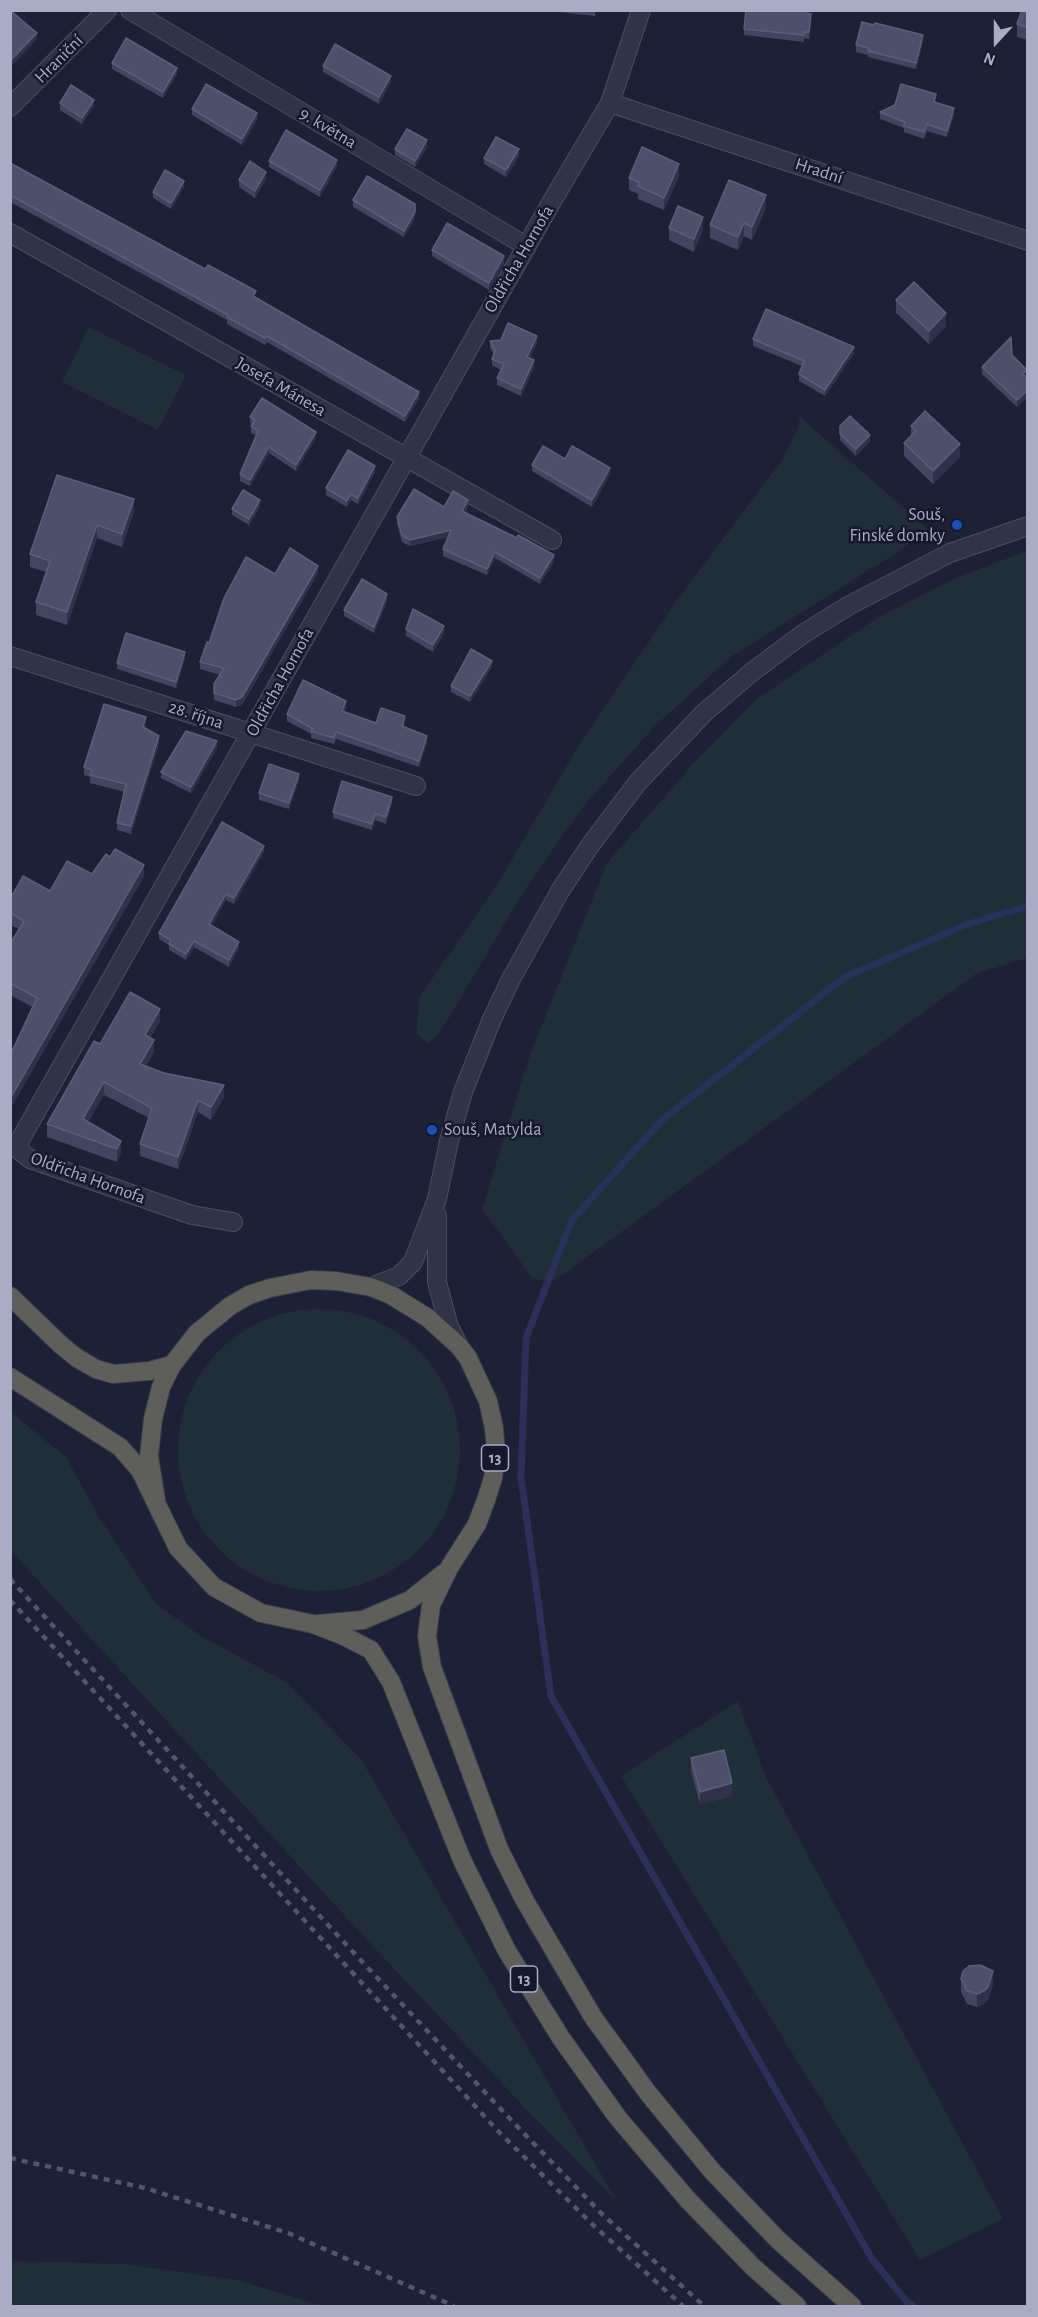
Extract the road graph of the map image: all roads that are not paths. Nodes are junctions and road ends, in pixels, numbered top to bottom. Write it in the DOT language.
graph roads {
  1 [pos="107,10"];
  2 [pos="130,10"];
  3 [pos="641,10"];
  4 [pos="610,103"];
  5 [pos="10,107"];
  6 [pos="10,233"];
  7 [pos="1028,241"];
  8 [pos="526,246"];
  9 [pos="405,459"];
  10 [pos="1028,526"];
  11 [pos="552,540"];
  12 [pos="10,656"];
  13 [pos="251,733"];
  14 [pos="416,786"];
  15 [pos="437,1198"];
  16 [pos="233,1222"];
  17 [pos="371,1287"];
  18 [pos="10,1296"];
  19 [pos="459,1346"];
  20 [pos="172,1365"];
  21 [pos="10,1377"];
  22 [pos="156,1500"];
  23 [pos="450,1568"];
  24 [pos="313,1624"];
  25 [pos="797,2307"];
  26 [pos="852,2307"];
  1 -- 5 [label="street, Hraniční"];
  2 -- 8 [label="street, 9. května"];
  3 -- 4 [label="street, Oldřicha Hornofa"];
  4 -- 7 [label="street, Hradní"];
  4 -- 8 [label="street, Oldřicha Hornofa"];
  6 -- 9 [label="street, Josefa Mánesa"];
  8 -- 9 [label="street, Oldřicha Hornofa"];
  9 -- 11 [label="street, Josefa Mánesa"];
  9 -- 13 [label="street, Oldřicha Hornofa"];
  10 -- 15 [label="street"];
  12 -- 13 [label="street, 28. října"];
  13 -- 14 [label="street, 28. října"];
  13 -- 16 [label="street, Oldřicha Hornofa"];
  15 -- 17 [label="street"];
  15 -- 19 [label="street"];
  17 -- 19 [label="highway, 13"];
  17 -- 20 [label="highway, 13"];
  18 -- 20 [label="highway"];
  19 -- 23 [label="highway, 13"];
  20 -- 22 [label="highway"];
  21 -- 22 [label="highway, 13"];
  22 -- 24 [label="highway, 13"];
  23 -- 24 [label="highway"];
  23 -- 26 [label="highway, 13"];
  24 -- 25 [label="highway, 13"];
}
